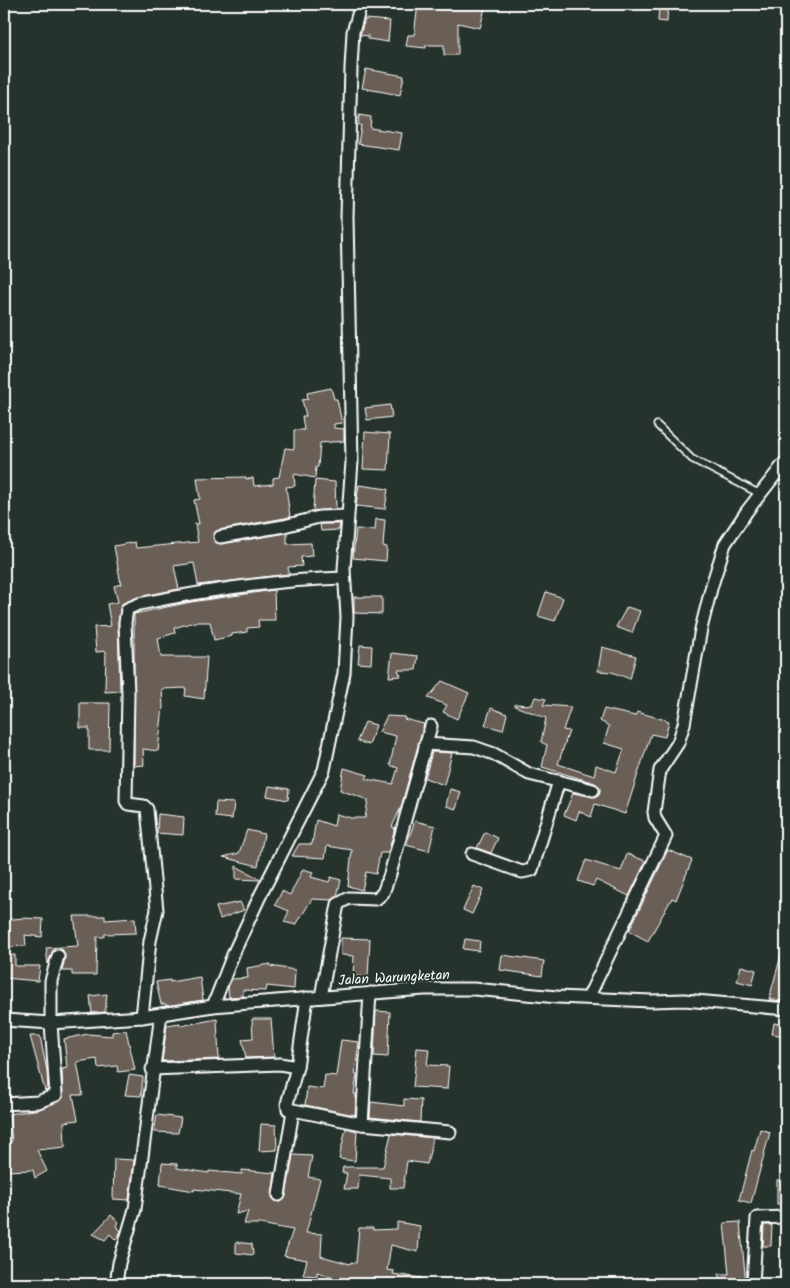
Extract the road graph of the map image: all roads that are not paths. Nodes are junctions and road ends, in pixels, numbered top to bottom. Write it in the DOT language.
graph roads {
  1 [pos="361,4"];
  2 [pos="657,425"];
  3 [pos="786,461"];
  4 [pos="760,494"];
  5 [pos="348,516"];
  6 [pos="220,537"];
  7 [pos="344,578"];
  8 [pos="431,726"];
  9 [pos="425,744"];
  10 [pos="559,781"];
  11 [pos="593,790"];
  12 [pos="472,854"];
  13 [pos="58,956"];
  14 [pos="370,993"];
  15 [pos="321,997"];
  16 [pos="307,998"];
  17 [pos="588,998"];
  18 [pos="213,1006"];
  19 [pos="786,1009"];
  20 [pos="161,1014"];
  21 [pos="142,1017"];
  22 [pos="4,1020"];
  23 [pos="51,1023"];
  24 [pos="297,1067"];
  25 [pos="152,1069"];
  26 [pos="4,1104"];
  27 [pos="293,1111"];
  28 [pos="362,1124"];
  29 [pos="450,1132"];
  30 [pos="279,1195"];
  31 [pos="786,1217"];
  32 [pos="116,1284"];
  33 [pos="753,1284"];
  1 -- 5 [label="street"];
  2 -- 4 [label="lane"];
  3 -- 4 [label="street"];
  4 -- 17 [label="street"];
  5 -- 6 [label="street"];
  5 -- 7 [label="street"];
  7 -- 18 [label="street"];
  7 -- 21 [label="street"];
  8 -- 9 [label="street"];
  9 -- 10 [label="street"];
  9 -- 15 [label="street"];
  10 -- 11 [label="street"];
  10 -- 12 [label="street"];
  13 -- 23 [label="street"];
  14 -- 15 [label="street, Jalan Warungketan"];
  14 -- 17 [label="street, Jalan Warungketan"];
  14 -- 28 [label="street"];
  15 -- 16 [label="street, Jalan Warungketan"];
  16 -- 18 [label="street, Jalan Warungketan"];
  16 -- 24 [label="street"];
  17 -- 19 [label="street, Jalan Warungketan"];
  18 -- 20 [label="street, Jalan Warungketan"];
  20 -- 21 [label="street, Jalan Warungketan"];
  20 -- 25 [label="street"];
  21 -- 23 [label="street, Jalan Warungketan"];
  22 -- 23 [label="street, Jalan Warungketan"];
  23 -- 26 [label="street"];
  24 -- 25 [label="street"];
  24 -- 27 [label="street"];
  25 -- 32 [label="street"];
  27 -- 28 [label="street"];
  27 -- 30 [label="street"];
  28 -- 29 [label="street"];
  31 -- 33 [label="street"];
}
